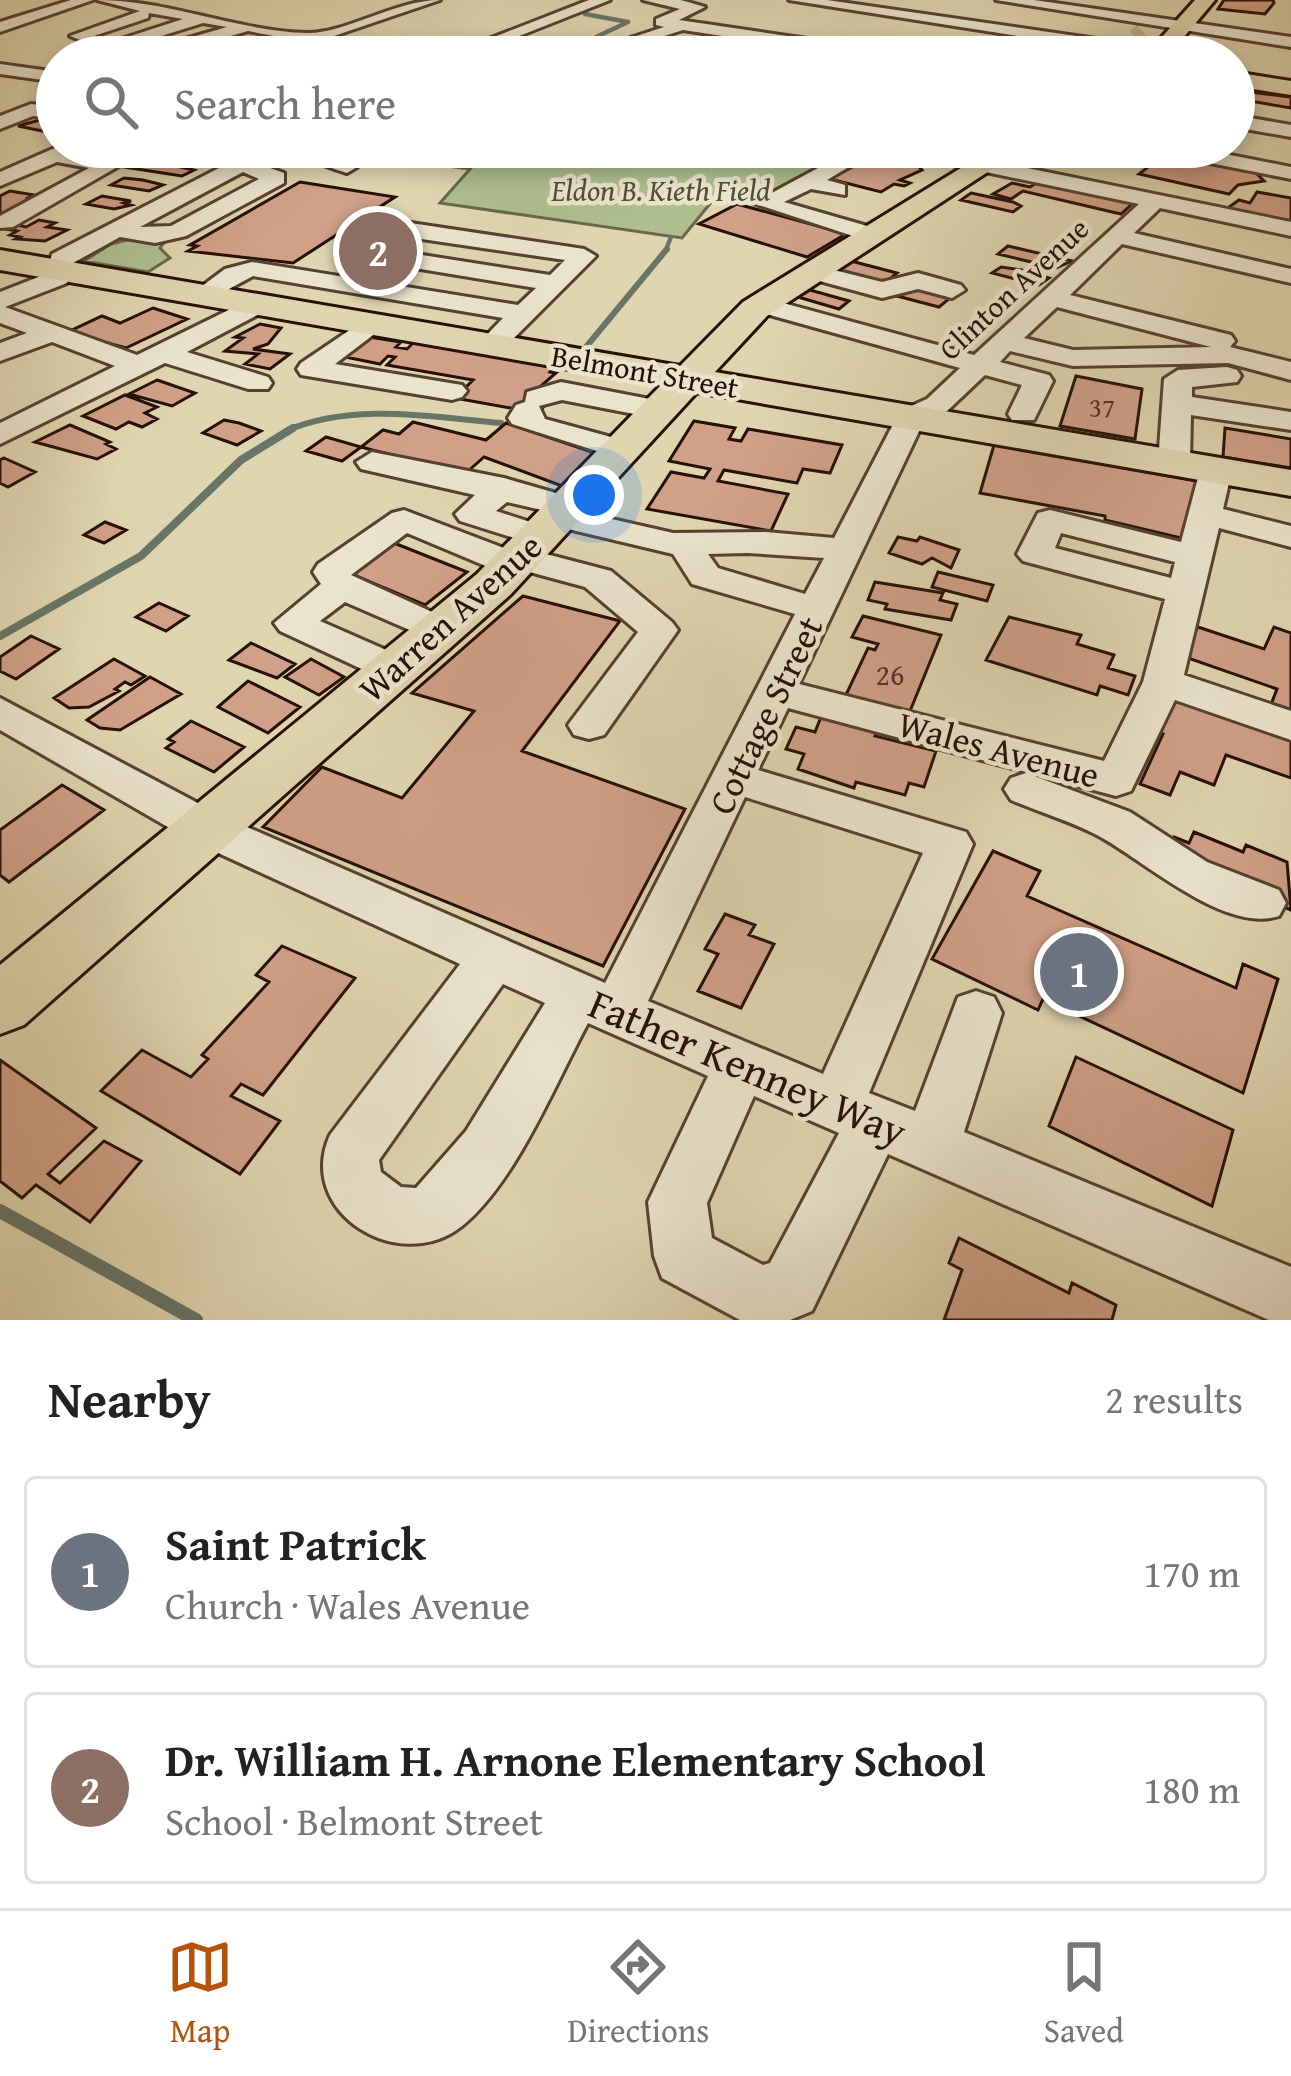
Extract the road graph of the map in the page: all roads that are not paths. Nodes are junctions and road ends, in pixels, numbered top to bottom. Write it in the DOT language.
graph roads {
  1 [pos="86,0"];
  2 [pos="104,0"];
  3 [pos="433,0"];
  4 [pos="603,0"];
  5 [pos="650,0"];
  6 [pos="721,0"];
  7 [pos="796,0"];
  8 [pos="1003,0"];
  9 [pos="1048,0"];
  10 [pos="1132,0"];
  11 [pos="1204,0"];
  12 [pos="182,1"];
  13 [pos="534,3"];
  14 [pos="238,6"];
  15 [pos="698,8"];
  16 [pos="156,9"];
  17 [pos="575,10"];
  18 [pos="1096,11"];
  19 [pos="202,17"];
  20 [pos="947,24"];
  21 [pos="246,26"];
  22 [pos="682,26"];
  23 [pos="0,27"];
  24 [pos="78,36"];
  25 [pos="144,36"];
  26 [pos="213,36"];
  27 [pos="301,36"];
  28 [pos="318,36"];
  29 [pos="506,36"];
  30 [pos="657,36"];
  31 [pos="748,36"];
  32 [pos="928,36"];
  33 [pos="1109,36"];
  34 [pos="1143,36"];
  35 [pos="1153,36"];
  36 [pos="1255,41"];
  37 [pos="1291,42"];
  38 [pos="0,70"];
  39 [pos="36,74"];
  40 [pos="1291,76"];
  41 [pos="1255,77"];
  42 [pos="1255,81"];
  43 [pos="1291,88"];
  44 [pos="36,110"];
  45 [pos="0,123"];
  46 [pos="1255,125"];
  47 [pos="1291,131"];
  48 [pos="36,164"];
  49 [pos="1255,166"];
  50 [pos="105,168"];
  51 [pos="234,168"];
  52 [pos="251,168"];
  53 [pos="846,168"];
  54 [pos="978,168"];
  55 [pos="1003,168"];
  56 [pos="1040,168"];
  57 [pos="1291,173"];
  58 [pos="1032,174"];
  59 [pos="0,180"];
  60 [pos="1137,218"];
  61 [pos="5,222"];
  62 [pos="1291,229"];
  63 [pos="117,230"];
  64 [pos="873,235"];
  65 [pos="1291,252"];
  66 [pos="0,260"];
  67 [pos="57,271"];
  68 [pos="814,272"];
  69 [pos="1291,276"];
  70 [pos="555,284"];
  71 [pos="952,290"];
  72 [pos="202,295"];
  73 [pos="1052,298"];
  74 [pos="0,301"];
  75 [pos="260,304"];
  76 [pos="761,304"];
  77 [pos="0,314"];
  78 [pos="524,314"];
  79 [pos="372,323"];
  80 [pos="50,334"];
  81 [pos="1006,342"];
  82 [pos="491,344"];
  83 [pos="0,353"];
  84 [pos="1291,358"];
  85 [pos="150,359"];
  86 [pos="980,367"];
  87 [pos="1291,371"];
  88 [pos="258,382"];
  89 [pos="1291,390"];
  90 [pos="452,392"];
  91 [pos="675,395"];
  92 [pos="602,399"];
  93 [pos="1179,404"];
  94 [pos="1023,414"];
  95 [pos="911,417"];
  96 [pos="1291,421"];
  97 [pos="0,435"];
  98 [pos="567,435"];
  99 [pos="622,450"];
  100 [pos="372,462"];
  101 [pos="1174,463"];
  102 [pos="1291,483"];
  103 [pos="1210,492"];
  104 [pos="1291,514"];
  105 [pos="540,536"];
  106 [pos="1291,537"];
  107 [pos="684,544"];
  108 [pos="846,551"];
  109 [pos="341,587"];
  110 [pos="817,609"];
  111 [pos="441,629"];
  112 [pos="395,669"];
  113 [pos="1162,682"];
  114 [pos="777,692"];
  115 [pos="0,712"];
  116 [pos="589,725"];
  117 [pos="1291,726"];
  118 [pos="734,778"];
  119 [pos="1026,789"];
  120 [pos="208,830"];
  121 [pos="1262,903"];
  122 [pos="494,957"];
  123 [pos="597,1004"];
  124 [pos="0,1005"];
  125 [pos="976,1013"];
  126 [pos="741,1065"];
  127 [pos="855,1113"];
  128 [pos="931,1145"];
  129 [pos="1291,1298"];
  1 -- 23 [label="street"];
  2 -- 16 [label="street"];
  3 -- 28 [label="street"];
  4 -- 17 [label="street"];
  5 -- 15 [label="street"];
  6 -- 15 [label="street"];
  7 -- 20 [label="street"];
  8 -- 18 [label="street"];
  9 -- 18 [label="street"];
  10 -- 18 [label="street"];
  11 -- 35 [label="main road"];
  12 -- 16 [label="street"];
  13 -- 17 [label="street"];
  14 -- 19 [label="street"];
  15 -- 22 [label="street"];
  16 -- 19 [label="street"];
  16 -- 24 [label="street"];
  17 -- 29 [label="street"];
  18 -- 34 [label="street"];
  19 -- 21 [label="street"];
  19 -- 25 [label="street"];
  20 -- 32 [label="street"];
  20 -- 33 [label="street"];
  21 -- 26 [label="street"];
  21 -- 27 [label="street"];
  22 -- 30 [label="street"];
  22 -- 31 [label="street"];
  36 -- 37 [label="street"];
  38 -- 39 [label="street"];
  40 -- 41 [label="main road"];
  42 -- 43 [label="main road"];
  44 -- 45 [label="street"];
  46 -- 47 [label="street"];
  48 -- 59 [label="street"];
  49 -- 57 [label="street"];
  50 -- 61 [label="street"];
  51 -- 63 [label="street"];
  52 -- 63 [label="street"];
  53 -- 64 [label="street"];
  54 -- 64 [label="main road, Warren Avenue"];
  55 -- 58 [label="street"];
  56 -- 58 [label="street"];
  58 -- 60 [label="street"];
  60 -- 62 [label="street"];
  60 -- 65 [label="street"];
  60 -- 69 [label="street"];
  60 -- 73 [label="street, Clinton Avenue"];
  63 -- 67 [label="street"];
  64 -- 68 [label="main road, Warren Avenue"];
  66 -- 67 [label="main road, Belmont Street"];
  67 -- 72 [label="main road, Belmont Street"];
  67 -- 74 [label="street"];
  68 -- 71 [label="street"];
  68 -- 76 [label="main road, Warren Avenue"];
  70 -- 70 [label="street"];
  70 -- 78 [label="street"];
  72 -- 75 [label="main road, Belmont Street"];
  72 -- 78 [label="street"];
  73 -- 81 [label="street, Clinton Avenue"];
  73 -- 84 [label="street"];
  75 -- 79 [label="main road, Belmont Street"];
  75 -- 85 [label="street"];
  76 -- 86 [label="street"];
  76 -- 91 [label="main road, Warren Avenue"];
  77 -- 80 [label="street"];
  78 -- 82 [label="street"];
  79 -- 82 [label="main road, Belmont Street"];
  79 -- 90 [label="street"];
  80 -- 83 [label="street"];
  80 -- 85 [label="street"];
  81 -- 86 [label="street, Clinton Avenue"];
  81 -- 87 [label="street"];
  82 -- 91 [label="main road, Belmont Street"];
  85 -- 88 [label="street"];
  85 -- 97 [label="street"];
  86 -- 94 [label="street"];
  86 -- 95 [label="street, Clinton Avenue"];
  89 -- 93 [label="street"];
  91 -- 92 [label="street"];
  91 -- 95 [label="main road, Belmont Street"];
  91 -- 99 [label="main road, Warren Avenue"];
  92 -- 98 [label="street"];
  92 -- 98 [label="street"];
  93 -- 96 [label="street"];
  93 -- 101 [label="street"];
  95 -- 101 [label="main road, Belmont Street"];
  95 -- 108 [label="street, Cottage Street"];
  98 -- 99 [label="street"];
  99 -- 105 [label="main road, Warren Avenue"];
  100 -- 105 [label="street"];
  101 -- 103 [label="main road, Belmont Street"];
  102 -- 103 [label="main road, Belmont Street"];
  103 -- 104 [label="street"];
  103 -- 106 [label="street"];
  103 -- 113 [label="street, Wales Avenue"];
  105 -- 107 [label="street"];
  105 -- 109 [label="street"];
  105 -- 111 [label="main road, Warren Avenue"];
  105 -- 116 [label="street"];
  107 -- 108 [label="street"];
  107 -- 110 [label="street"];
  108 -- 110 [label="street, Cottage Street"];
  109 -- 111 [label="street"];
  109 -- 112 [label="street"];
  110 -- 114 [label="street, Cottage Street"];
  111 -- 112 [label="main road, Warren Avenue"];
  112 -- 120 [label="main road, Warren Avenue"];
  113 -- 114 [label="street, Wales Avenue"];
  113 -- 117 [label="street"];
  114 -- 118 [label="street, Cottage Street"];
  115 -- 120 [label="street, Father Kenney Way"];
  118 -- 123 [label="street, Cottage Street"];
  118 -- 127 [label="street"];
  119 -- 121 [label="street"];
  120 -- 122 [label="street, Father Kenney Way"];
  120 -- 124 [label="main road, Warren Avenue"];
  122 -- 123 [label="street, Father Kenney Way"];
  122 -- 123 [label="street, Cottage Street"];
  123 -- 126 [label="street, Father Kenney Way"];
  125 -- 128 [label="street"];
  126 -- 127 [label="street, Father Kenney Way"];
  126 -- 127 [label="street"];
  127 -- 128 [label="street, Father Kenney Way"];
  128 -- 129 [label="street, Father Kenney Way"];
}
